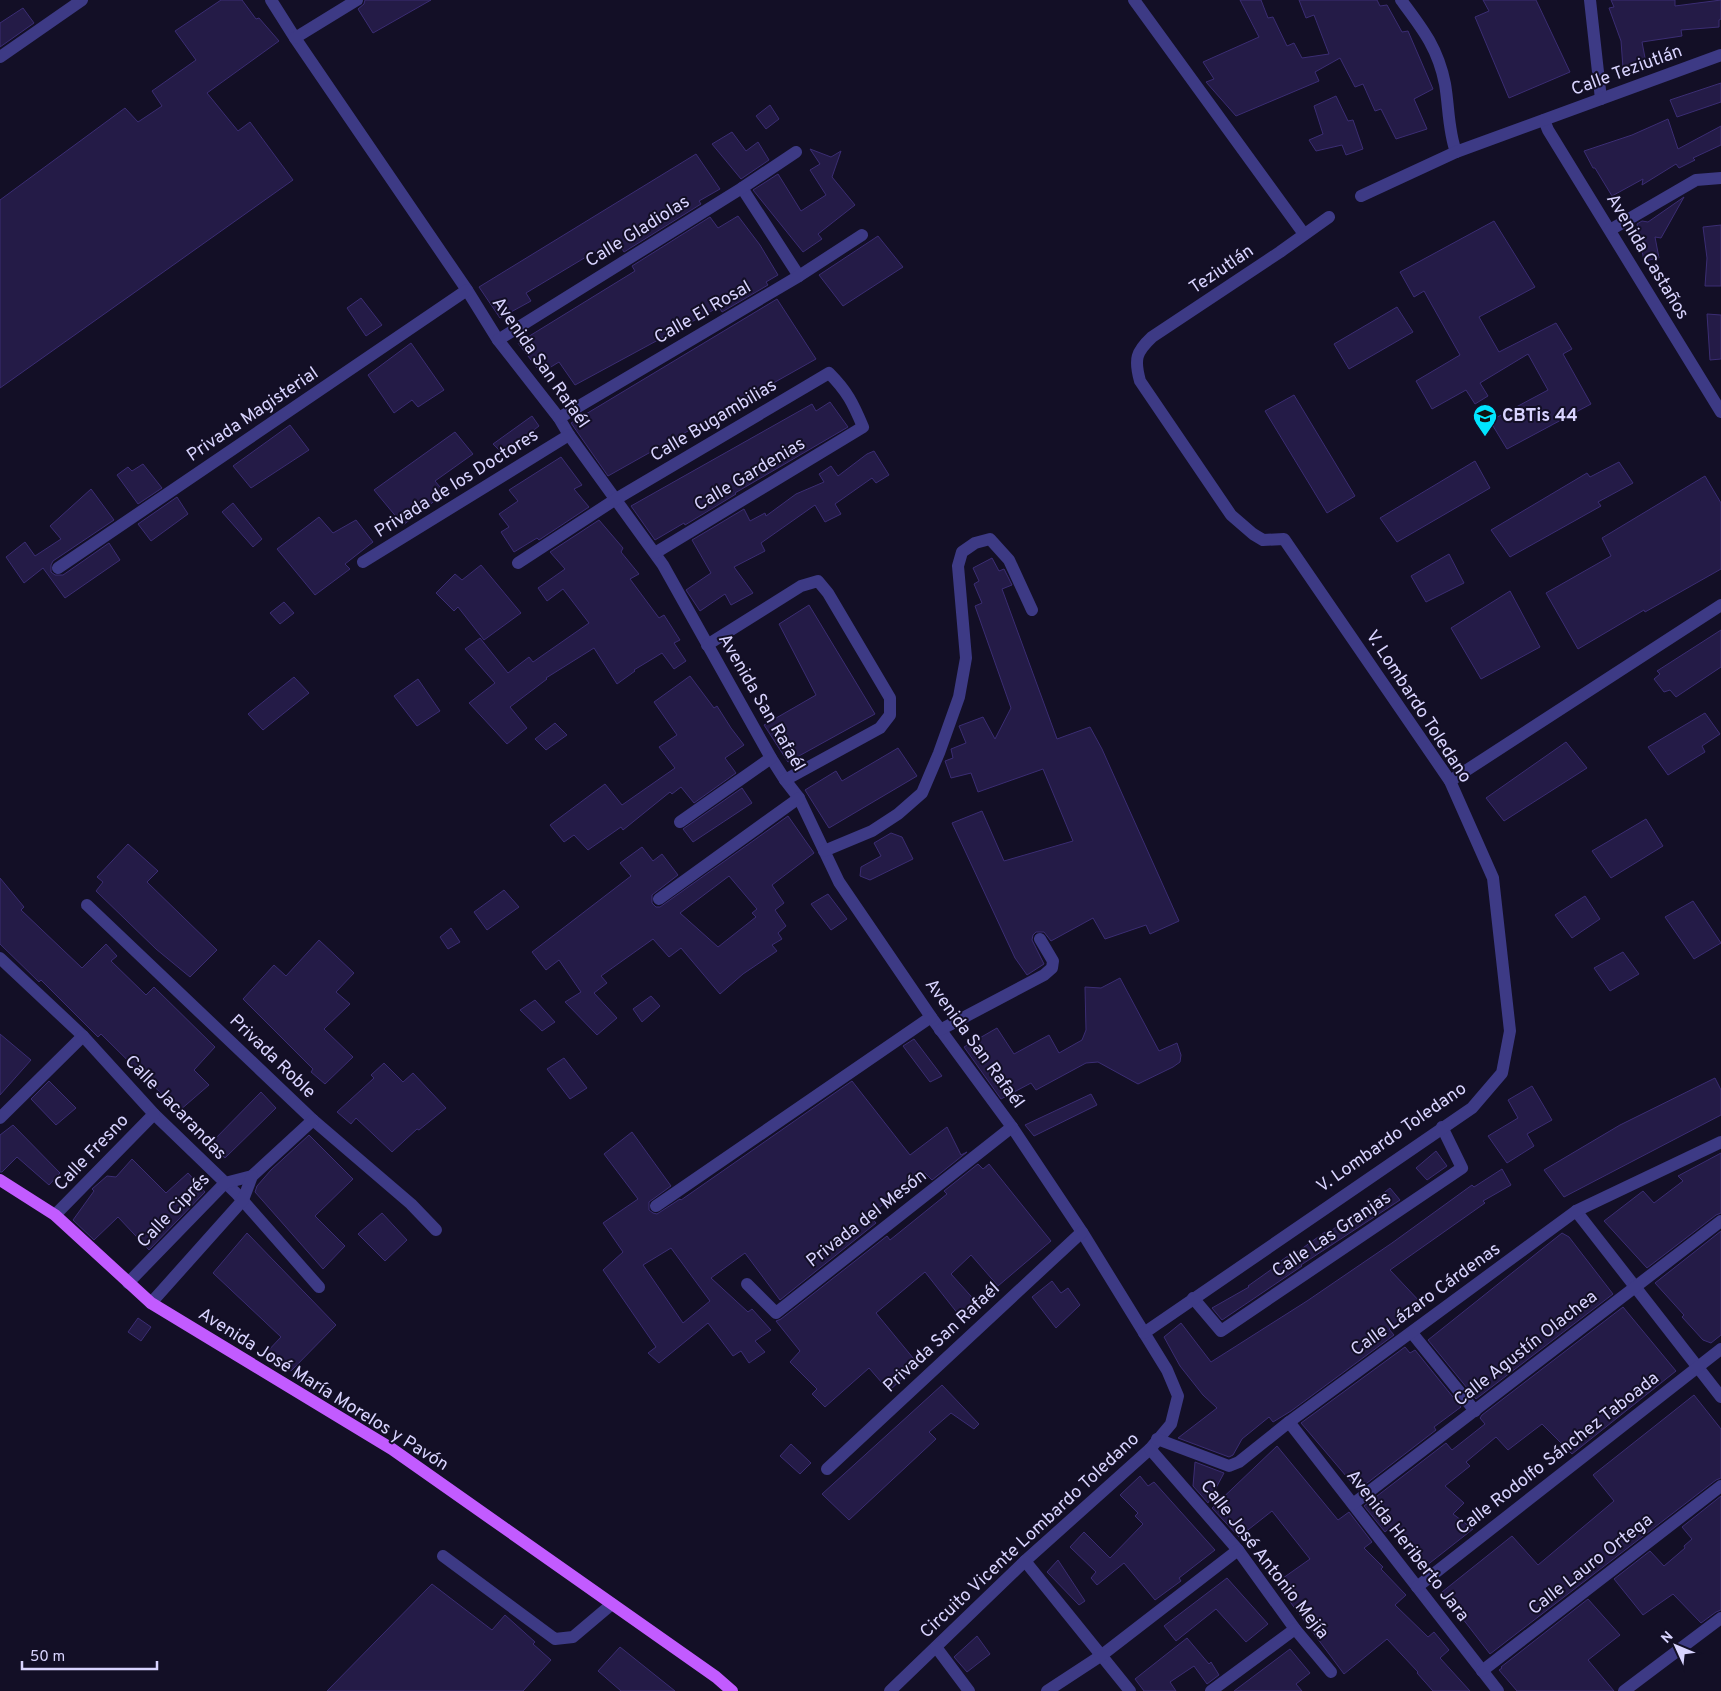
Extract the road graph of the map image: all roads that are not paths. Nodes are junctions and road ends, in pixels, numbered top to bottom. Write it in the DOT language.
graph roads {
  1 [pos="82,0"];
  2 [pos="271,0"];
  3 [pos="357,0"];
  4 [pos="1134,0"];
  5 [pos="1400,0"];
  6 [pos="1590,0"];
  7 [pos="295,38"];
  8 [pos="1721,55"];
  9 [pos="0,58"];
  10 [pos="1601,99"];
  11 [pos="1544,120"];
  12 [pos="796,152"];
  13 [pos="1456,152"];
  14 [pos="1721,178"];
  15 [pos="742,188"];
  16 [pos="1361,196"];
  17 [pos="1329,217"];
  18 [pos="1610,230"];
  19 [pos="1304,234"];
  20 [pos="862,235"];
  21 [pos="800,276"];
  22 [pos="467,290"];
  23 [pos="498,340"];
  24 [pos="1137,355"];
  25 [pos="1721,412"];
  26 [pos="559,418"];
  27 [pos="863,427"];
  28 [pos="569,435"];
  29 [pos="616,499"];
  30 [pos="655,553"];
  31 [pos="363,562"];
  32 [pos="518,563"];
  33 [pos="58,568"];
  34 [pos="1721,605"];
  35 [pos="1032,610"];
  36 [pos="707,645"];
  37 [pos="771,758"];
  38 [pos="785,780"];
  39 [pos="1450,781"];
  40 [pos="799,798"];
  41 [pos="680,822"];
  42 [pos="824,852"];
  43 [pos="659,899"];
  44 [pos="87,905"];
  45 [pos="1040,939"];
  46 [pos="2,964"];
  47 [pos="930,1017"];
  48 [pos="940,1030"];
  49 [pos="83,1036"];
  50 [pos="154,1114"];
  51 [pos="0,1118"];
  52 [pos="313,1120"];
  53 [pos="1012,1127"];
  54 [pos="1442,1127"];
  55 [pos="1721,1142"];
  56 [pos="252,1176"];
  57 [pos="0,1180"];
  58 [pos="225,1183"];
  59 [pos="243,1200"];
  60 [pos="656,1206"];
  61 [pos="1576,1211"];
  62 [pos="55,1215"];
  63 [pos="1721,1221"];
  64 [pos="436,1230"];
  65 [pos="1082,1232"];
  66 [pos="128,1283"];
  67 [pos="748,1284"];
  68 [pos="320,1287"];
  69 [pos="1635,1287"];
  70 [pos="1193,1298"];
  71 [pos="151,1304"];
  72 [pos="1412,1332"];
  73 [pos="1144,1333"];
  74 [pos="1721,1349"];
  75 [pos="1698,1368"];
  76 [pos="1178,1396"];
  77 [pos="1721,1397"];
  78 [pos="1475,1411"];
  79 [pos="1289,1422"];
  80 [pos="1154,1444"];
  81 [pos="827,1469"];
  82 [pos="1721,1486"];
  83 [pos="1353,1504"];
  84 [pos="1238,1550"];
  85 [pos="443,1556"];
  86 [pos="1025,1561"];
  87 [pos="1417,1587"];
  88 [pos="612,1604"];
  89 [pos="1721,1618"];
  90 [pos="1295,1628"];
  91 [pos="936,1647"];
  92 [pos="1102,1655"];
  93 [pos="1482,1671"];
  94 [pos="1330,1672"];
  95 [pos="732,1691"];
  96 [pos="890,1691"];
  97 [pos="969,1691"];
  98 [pos="1047,1691"];
  99 [pos="1130,1691"];
  100 [pos="1211,1691"];
  101 [pos="1498,1691"];
  102 [pos="1624,1691"];
  1 -- 9 [label="street"];
  2 -- 7 [label="street, Avenida San Rafaél"];
  3 -- 7 [label="street"];
  4 -- 19 [label="street"];
  5 -- 13 [label="street"];
  6 -- 10 [label="street"];
  7 -- 22 [label="street, Avenida San Rafaél"];
  8 -- 10 [label="street, Calle Teziutlán"];
  10 -- 11 [label="street, Calle Teziutlán"];
  11 -- 13 [label="street"];
  11 -- 18 [label="street, Avenida Castaños"];
  12 -- 15 [label="street, Calle Gladiolas"];
  13 -- 16 [label="street"];
  14 -- 18 [label="street"];
  15 -- 21 [label="street"];
  15 -- 23 [label="street, Calle Gladiolas"];
  17 -- 19 [label="street, Teziutlán"];
  18 -- 25 [label="street, Avenida Castaños"];
  19 -- 24 [label="street, Teziutlán"];
  20 -- 21 [label="street, Calle El Rosal"];
  21 -- 26 [label="street, Calle El Rosal"];
  22 -- 23 [label="street, Avenida San Rafaél"];
  22 -- 33 [label="street, Privada Magisterial"];
  23 -- 26 [label="street, Avenida San Rafaél"];
  24 -- 39 [label="street, V. Lombardo Toledano"];
  26 -- 28 [label="street, Avenida San Rafaél"];
  27 -- 29 [label="street, Calle Bugambilias"];
  27 -- 30 [label="street, Calle Gardenias"];
  28 -- 29 [label="street, Avenida San Rafaél"];
  28 -- 31 [label="street, Privada de los Doctores"];
  29 -- 30 [label="street, Avenida San Rafaél"];
  29 -- 32 [label="street, Calle Bugambilias"];
  30 -- 36 [label="street, Avenida San Rafaél"];
  34 -- 39 [label="street"];
  35 -- 42 [label="street"];
  36 -- 37 [label="street, Avenida San Rafaél"];
  36 -- 38 [label="street"];
  37 -- 38 [label="street, Avenida San Rafaél"];
  37 -- 41 [label="street"];
  38 -- 40 [label="street, Avenida San Rafaél"];
  39 -- 54 [label="street, V. Lombardo Toledano"];
  40 -- 42 [label="street, Avenida San Rafaél"];
  40 -- 43 [label="street"];
  42 -- 47 [label="street, Avenida San Rafaél"];
  44 -- 52 [label="street, Privada Roble"];
  45 -- 48 [label="street"];
  46 -- 49 [label="street, Calle Jacarandas"];
  47 -- 48 [label="street, Avenida San Rafaél"];
  47 -- 60 [label="street"];
  48 -- 53 [label="street, Avenida San Rafaél"];
  49 -- 50 [label="street, Calle Jacarandas"];
  49 -- 51 [label="street"];
  50 -- 58 [label="street, Calle Jacarandas"];
  50 -- 62 [label="street, Calle Fresno"];
  52 -- 56 [label="street, Calle Ciprés"];
  52 -- 64 [label="street, Privada Roble"];
  53 -- 65 [label="street, Avenida San Rafaél"];
  53 -- 67 [label="street, Privada del Mesón"];
  54 -- 70 [label="street, V. Lombardo Toledano"];
  54 -- 70 [label="street, Calle Las Granjas"];
  55 -- 61 [label="street, Calle Lázaro Cárdenas"];
  56 -- 58 [label="street, Calle Ciprés"];
  56 -- 59 [label="street, Calle Ciprés"];
  57 -- 62 [label="main road, Avenida José María Morelos y Pavón"];
  58 -- 59 [label="street, Calle Jacarandas"];
  58 -- 66 [label="street, Calle Ciprés"];
  59 -- 68 [label="street, Calle Jacarandas"];
  59 -- 71 [label="street, Calle Ciprés"];
  61 -- 69 [label="street"];
  61 -- 72 [label="street, Calle Lázaro Cárdenas"];
  62 -- 66 [label="main road, Avenida José María Morelos y Pavón"];
  63 -- 69 [label="street, Calle Agustín Olachea"];
  65 -- 73 [label="street, Avenida San Rafaél"];
  65 -- 81 [label="street, Privada San Rafaél"];
  66 -- 71 [label="main road, Avenida José María Morelos y Pavón"];
  69 -- 75 [label="street"];
  69 -- 78 [label="street, Calle Agustín Olachea"];
  70 -- 73 [label="street, V. Lombardo Toledano"];
  71 -- 88 [label="main road, Avenida José María Morelos y Pavón"];
  72 -- 78 [label="street"];
  72 -- 79 [label="street, Calle Lázaro Cárdenas"];
  73 -- 76 [label="street, Avenida San Rafaél"];
  74 -- 75 [label="street, Calle Rodolfo Sánchez Taboada"];
  75 -- 77 [label="street"];
  75 -- 87 [label="street, Calle Rodolfo Sánchez Taboada"];
  76 -- 80 [label="street, Circuito Vicente Lombardo Toledano"];
  78 -- 83 [label="street, Calle Agustín Olachea"];
  79 -- 80 [label="street, Calle Lázaro Cárdenas"];
  79 -- 83 [label="street, Avenida Heriberto Jara"];
  80 -- 84 [label="street, Calle José Antonio Mejía"];
  80 -- 86 [label="street, Circuito Vicente Lombardo Toledano"];
  82 -- 93 [label="street, Calle Lauro Ortega"];
  83 -- 87 [label="street, Avenida Heriberto Jara"];
  84 -- 90 [label="street, Calle José Antonio Mejía"];
  84 -- 92 [label="street"];
  85 -- 88 [label="street"];
  86 -- 91 [label="street, Circuito Vicente Lombardo Toledano"];
  86 -- 92 [label="street"];
  87 -- 93 [label="street, Avenida Heriberto Jara"];
  88 -- 95 [label="main road, Avenida José María Morelos y Pavón"];
  89 -- 102 [label="street"];
  90 -- 94 [label="street, Calle José Antonio Mejía"];
  90 -- 100 [label="street"];
  91 -- 96 [label="street, Circuito Vicente Lombardo Toledano"];
  91 -- 97 [label="street"];
  92 -- 98 [label="street"];
  92 -- 99 [label="street"];
  93 -- 101 [label="street, Avenida Heriberto Jara"];
}
